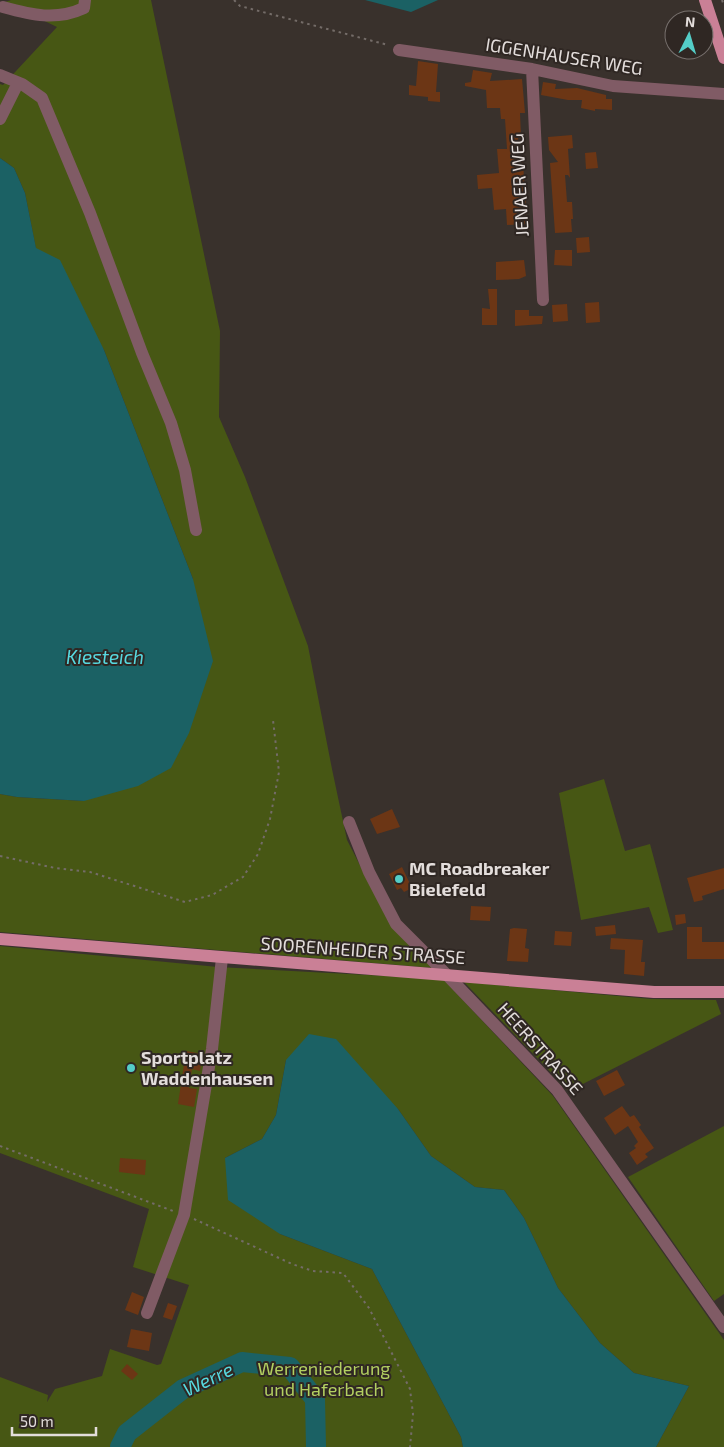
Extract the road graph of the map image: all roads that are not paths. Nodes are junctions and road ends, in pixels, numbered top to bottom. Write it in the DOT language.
graph roads {
  1 [pos="20,0"];
  2 [pos="85,0"];
  3 [pos="705,0"];
  4 [pos="1,7"];
  5 [pos="399,50"];
  6 [pos="724,58"];
  7 [pos="532,69"];
  8 [pos="0,75"];
  9 [pos="18,83"];
  10 [pos="724,94"];
  11 [pos="0,119"];
  12 [pos="543,300"];
  13 [pos="196,530"];
  14 [pos="348,822"];
  15 [pos="0,939"];
  16 [pos="222,958"];
  17 [pos="447,974"];
  18 [pos="724,992"];
  19 [pos="147,1314"];
  20 [pos="724,1328"];
  1 -- 4 [label="street"];
  2 -- 4 [label="street"];
  3 -- 6 [label="main road"];
  5 -- 7 [label="street, IGGENHAUSER WEG"];
  7 -- 10 [label="street, IGGENHAUSER WEG"];
  7 -- 12 [label="street, JENAER WEG"];
  8 -- 9 [label="street"];
  9 -- 11 [label="street"];
  9 -- 13 [label="street"];
  14 -- 17 [label="street, HEERSTRASSE"];
  15 -- 16 [label="main road, SOORENHEIDER STRASSE"];
  16 -- 17 [label="main road, SOORENHEIDER STRASSE"];
  16 -- 19 [label="street"];
  17 -- 18 [label="main road, SOORENHEIDER STRASSE"];
  17 -- 20 [label="street, HEERSTRASSE"];
}
